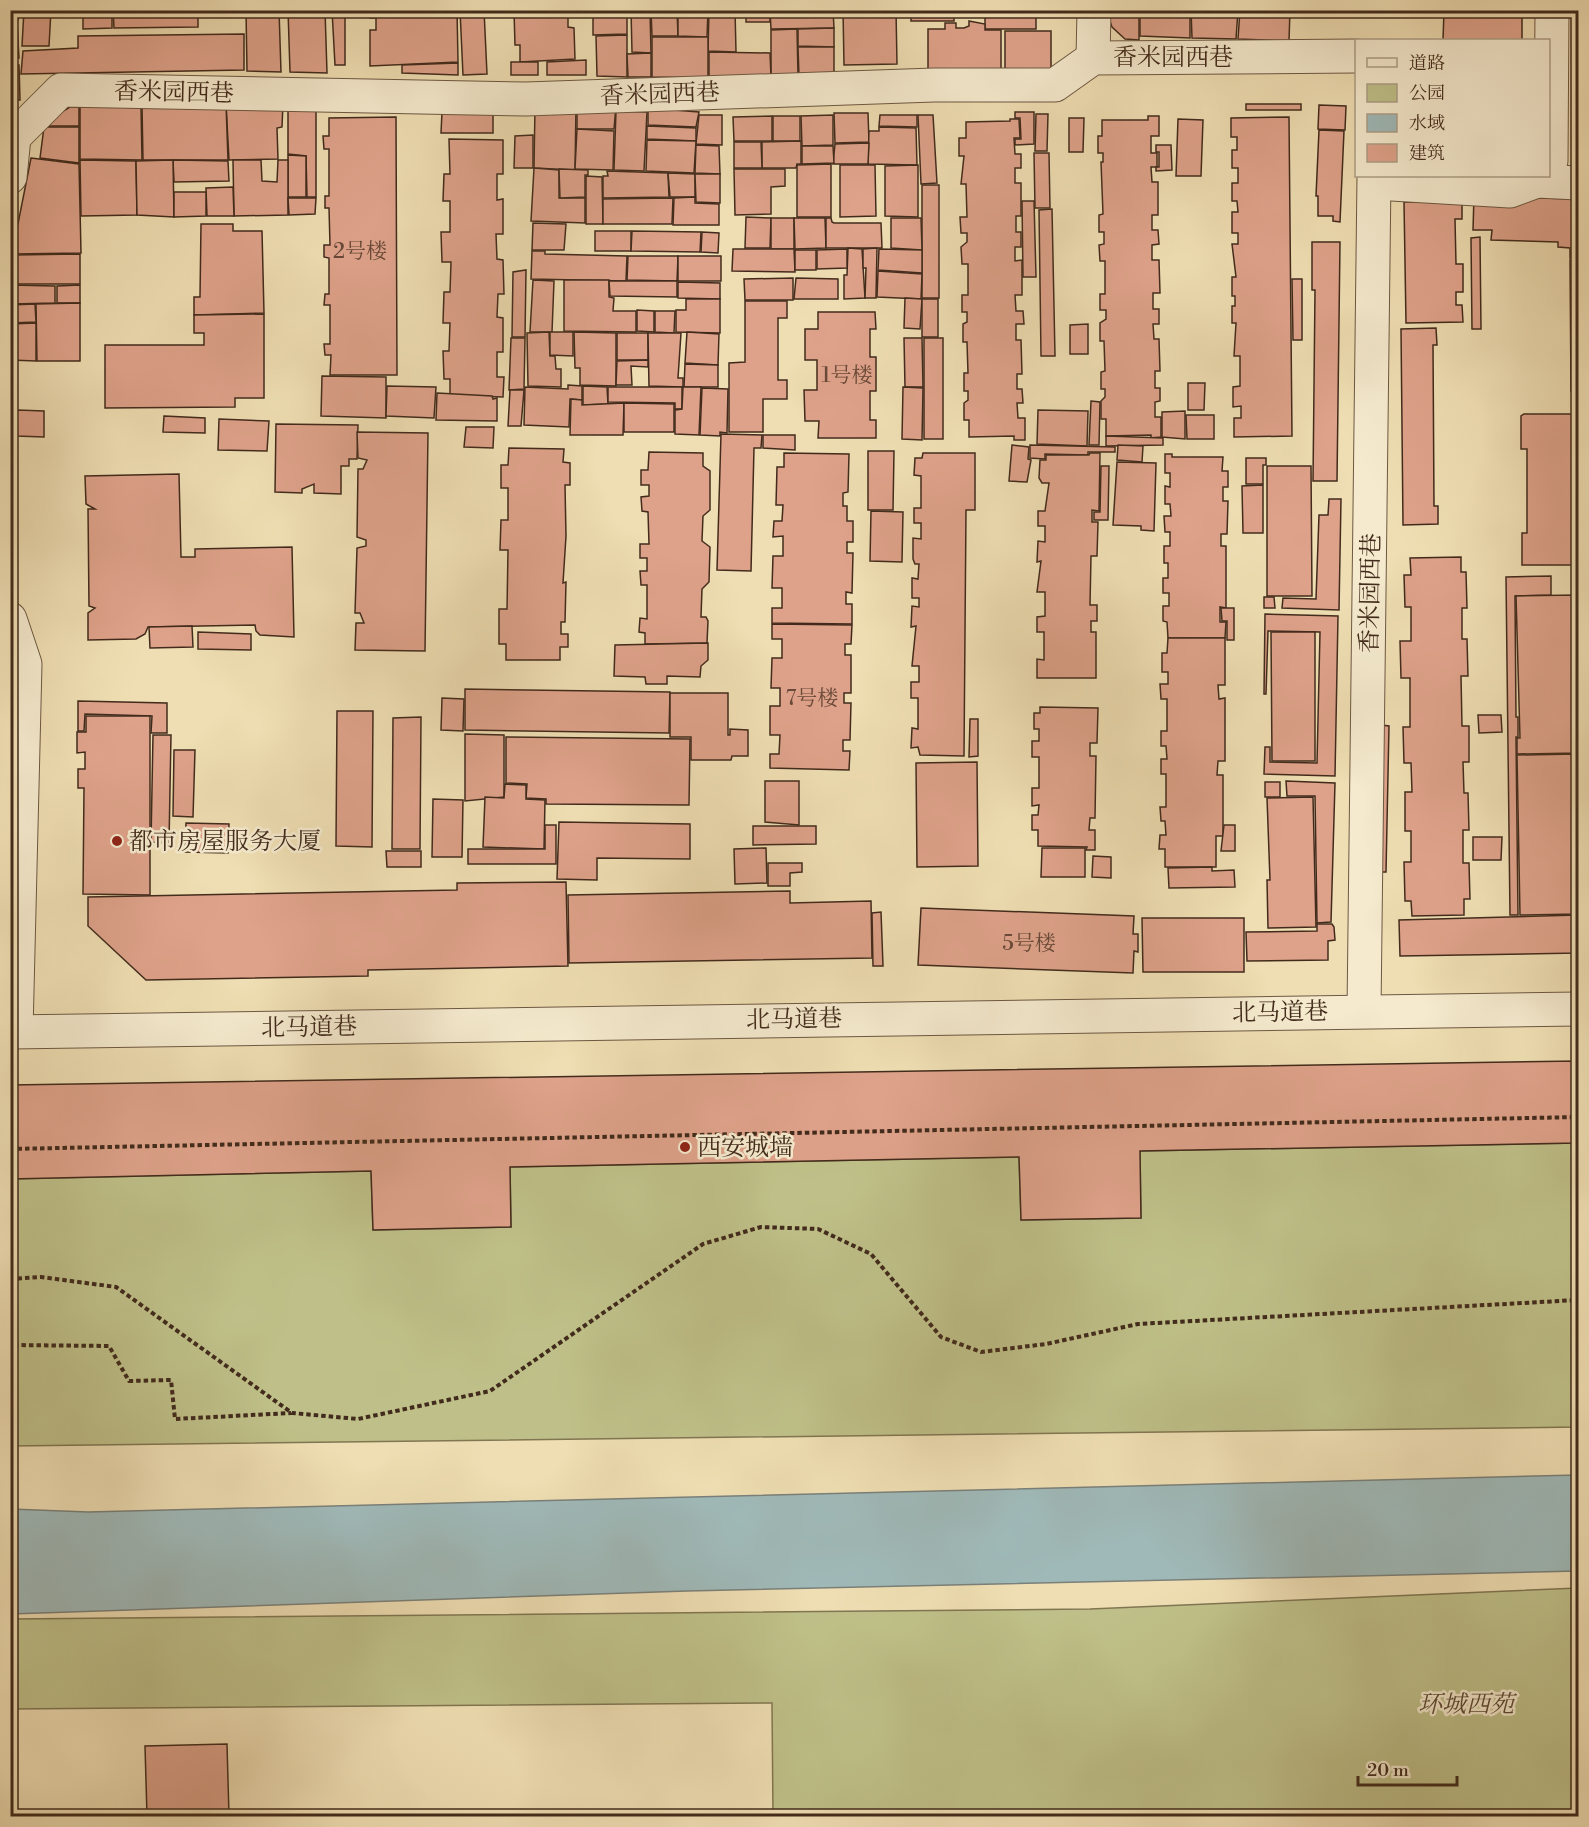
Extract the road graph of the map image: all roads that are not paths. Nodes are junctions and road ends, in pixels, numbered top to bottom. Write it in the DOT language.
graph roads {
  1 [pos="1094,10"];
  2 [pos="1552,10"];
  3 [pos="1355,56"];
  4 [pos="1094,58"];
  5 [pos="1550,162"];
  6 [pos="1550,176"];
  7 [pos="10,177"];
  8 [pos="1536,177"];
  9 [pos="1374,179"];
  10 [pos="1578,183"];
  11 [pos="10,619"];
  12 [pos="1578,1009"];
  13 [pos="1364,1011"];
  14 [pos="13,1032"];
  1 -- 4 [label="street"];
  2 -- 5 [label="street"];
  3 -- 4 [label="street, 香米园西巷"];
  4 -- 7 [label="street, 香米园西巷"];
  6 -- 10 [label="street"];
  8 -- 9 [label="street"];
  9 -- 13 [label="street, 香米园西巷"];
  11 -- 14 [label="street"];
  12 -- 13 [label="street, 北马道巷"];
  13 -- 14 [label="street, 北马道巷"];
}
